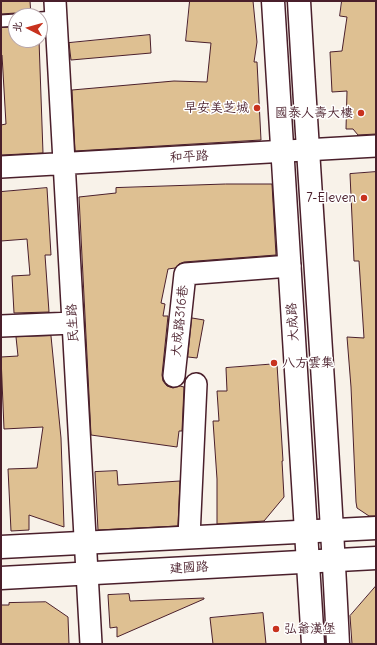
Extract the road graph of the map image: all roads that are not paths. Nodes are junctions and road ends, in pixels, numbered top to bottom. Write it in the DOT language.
graph roads {
  1 [pos="273,1"];
  2 [pos="299,1"];
  3 [pos="51,12"];
  4 [pos="376,146"];
  5 [pos="307,150"];
  6 [pos="282,152"];
  7 [pos="64,163"];
  8 [pos="1,167"];
  9 [pos="290,266"];
  10 [pos="73,323"];
  11 [pos="1,326"];
  12 [pos="174,376"];
  13 [pos="196,384"];
  14 [pos="376,528"];
  15 [pos="333,531"];
  16 [pos="307,532"];
  17 [pos="189,538"];
  18 [pos="86,542"];
  19 [pos="1,547"];
  20 [pos="376,558"];
  21 [pos="334,560"];
  22 [pos="309,562"];
  23 [pos="88,574"];
  24 [pos="1,578"];
  25 [pos="91,644"];
  26 [pos="313,644"];
  27 [pos="338,644"];
  1 -- 6 [label="main road, 大成路"];
  2 -- 5 [label="main road, 大成路"];
  3 -- 7 [label="street, 民生路"];
  4 -- 5 [label="street, 和平路"];
  5 -- 6 [label="street, 和平路"];
  5 -- 15 [label="main road, 大成路"];
  6 -- 7 [label="street, 和平路"];
  6 -- 9 [label="main road, 大成路"];
  7 -- 8 [label="street, 和平路"];
  7 -- 10 [label="street, 民生路"];
  9 -- 12 [label="street, 大成路316巷"];
  9 -- 16 [label="main road, 大成路"];
  10 -- 11 [label="street"];
  10 -- 18 [label="street, 民生路"];
  13 -- 17 [label="street"];
  14 -- 15 [label="main road"];
  15 -- 16 [label="main road"];
  15 -- 21 [label="main road, 大成路"];
  16 -- 17 [label="main road"];
  16 -- 22 [label="main road, 大成路"];
  17 -- 18 [label="main road"];
  18 -- 19 [label="main road"];
  18 -- 23 [label="street, 民生路"];
  20 -- 21 [label="main road, 建國路"];
  21 -- 22 [label="main road, 建國路"];
  21 -- 27 [label="main road, 大成路"];
  22 -- 23 [label="main road, 建國路"];
  22 -- 26 [label="main road, 大成路"];
  23 -- 24 [label="main road, 建國路"];
  23 -- 25 [label="street, 民生路"];
}
